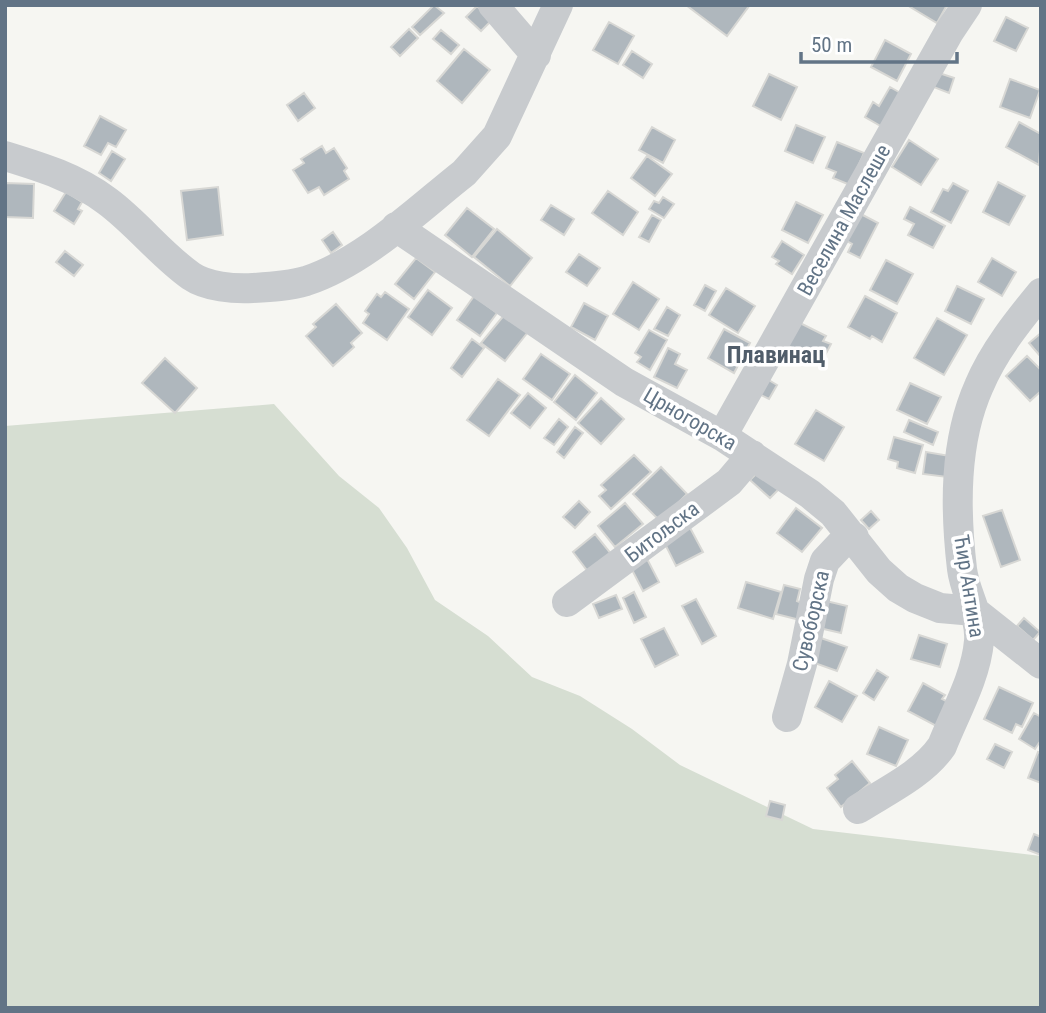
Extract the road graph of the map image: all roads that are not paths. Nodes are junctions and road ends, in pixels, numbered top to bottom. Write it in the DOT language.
graph roads {
  1 [pos="493,5"];
  2 [pos="558,5"];
  3 [pos="967,5"];
  4 [pos="536,55"];
  5 [pos="5,156"];
  6 [pos="396,227"];
  7 [pos="1041,293"];
  8 [pos="722,436"];
  9 [pos="752,455"];
  10 [pos="854,537"];
  11 [pos="567,603"];
  12 [pos="974,611"];
  13 [pos="1041,664"];
  14 [pos="787,718"];
  15 [pos="858,809"];
  1 -- 4 [label="street"];
  2 -- 4 [label="street"];
  3 -- 8 [label="street, Веселина Маслеше"];
  4 -- 6 [label="street"];
  5 -- 6 [label="street"];
  6 -- 8 [label="street, Црногорска"];
  7 -- 12 [label="street, Ћир Антина"];
  8 -- 9 [label="street, Црногорска"];
  9 -- 10 [label="street, Црногорска"];
  9 -- 11 [label="street, Битољска"];
  10 -- 12 [label="street, Црногорска"];
  10 -- 14 [label="street, Сувоборска"];
  12 -- 13 [label="street"];
  12 -- 15 [label="street, Ћир Антина"];
}
